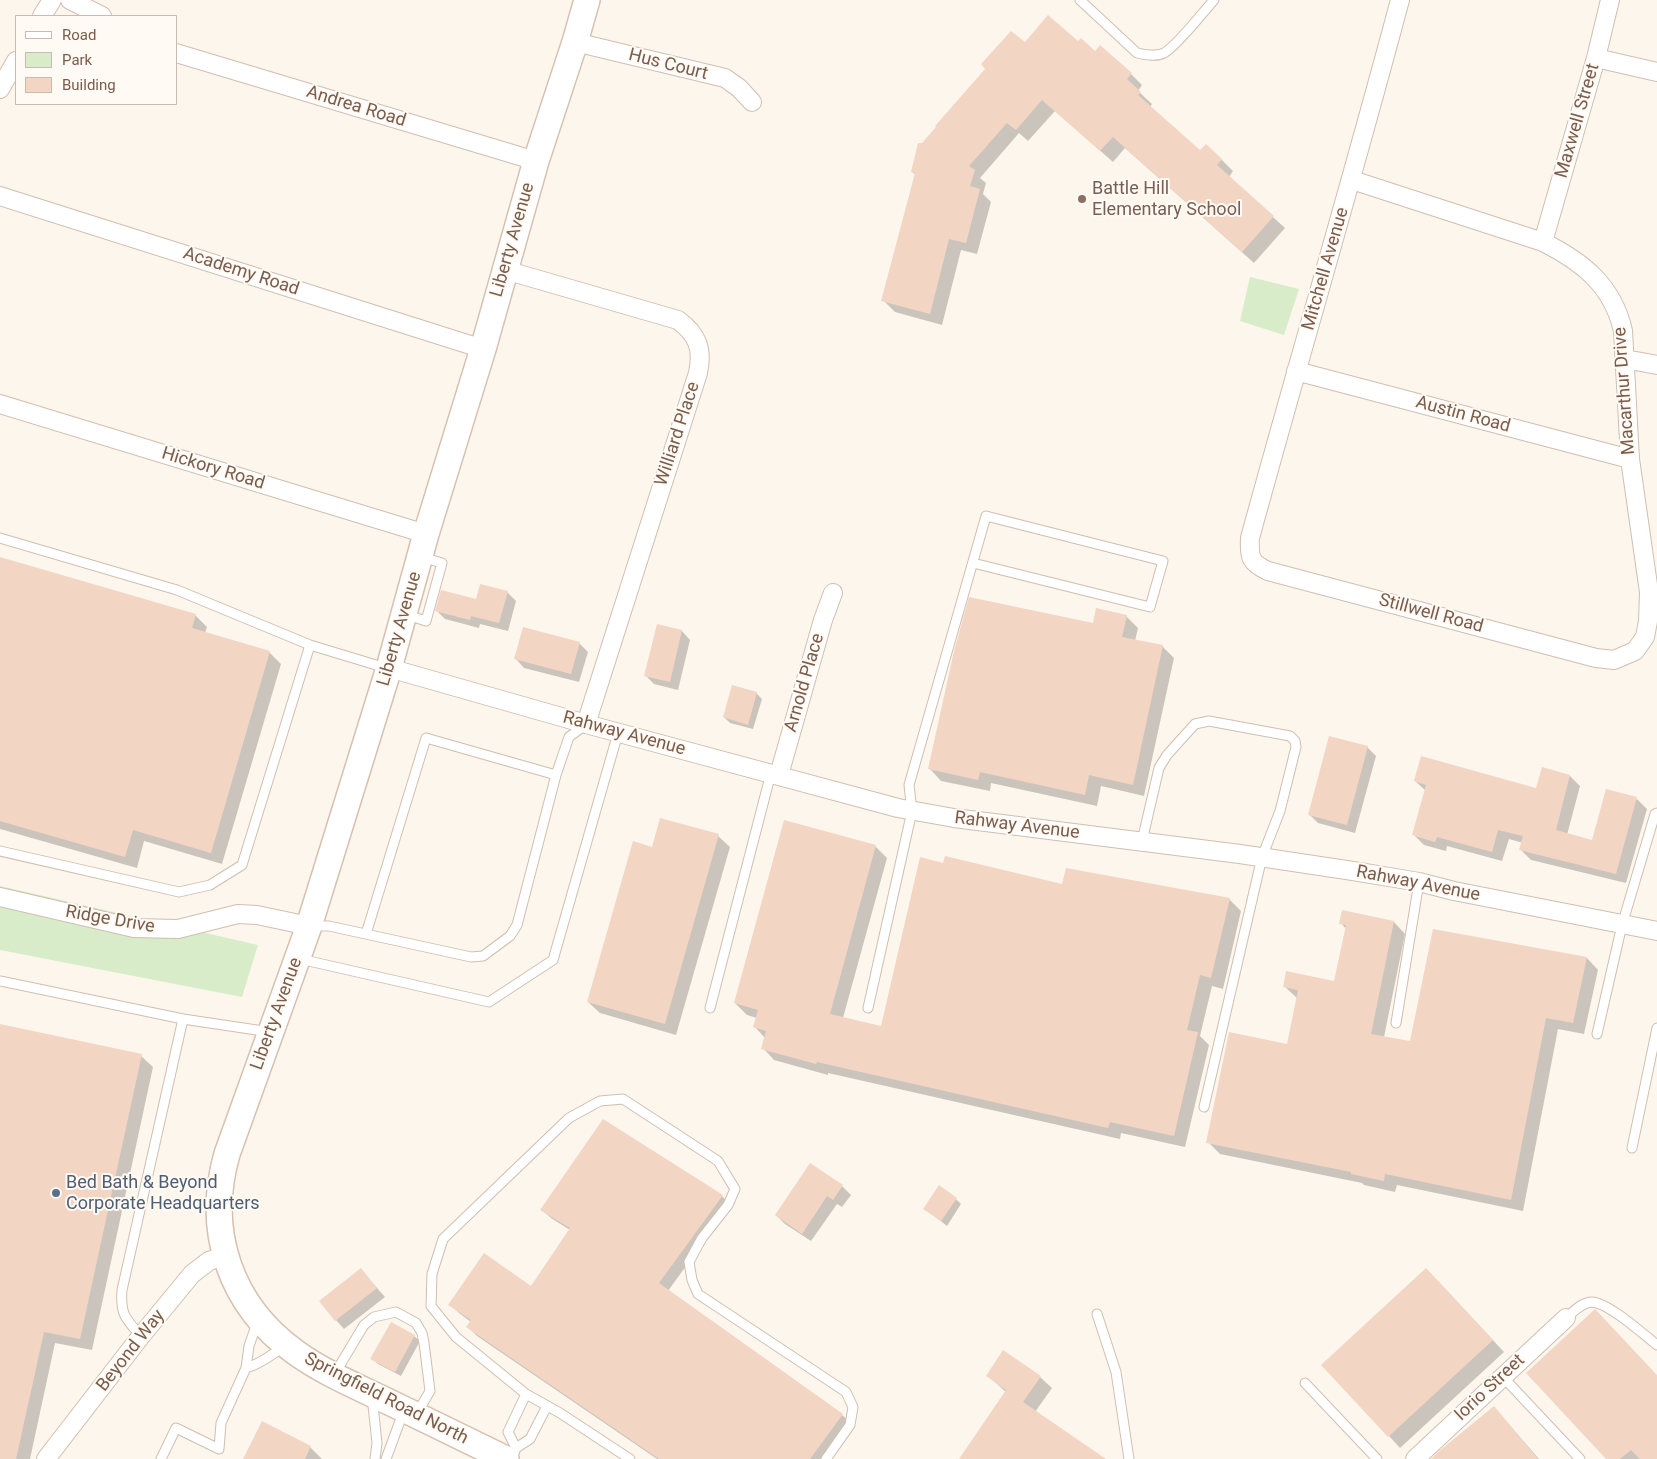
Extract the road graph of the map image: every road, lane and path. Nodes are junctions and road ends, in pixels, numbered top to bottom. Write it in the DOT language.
graph roads {
  1 [pos="52,0"];
  2 [pos="70,0"];
  3 [pos="587,0"];
  4 [pos="1080,0"];
  5 [pos="1214,0"];
  6 [pos="1400,0"];
  7 [pos="1610,0"];
  8 [pos="43,15"];
  9 [pos="100,15"];
  10 [pos="575,42"];
  11 [pos="178,54"];
  12 [pos="1596,58"];
  13 [pos="15,63"];
  14 [pos="1657,72"];
  15 [pos="0,89"];
  16 [pos="752,102"];
  17 [pos="536,161"];
  18 [pos="1352,180"];
  19 [pos="0,196"];
  20 [pos="1543,242"];
  21 [pos="505,270"];
  22 [pos="483,348"];
  23 [pos="1625,359"];
  24 [pos="1657,364"];
  25 [pos="1296,371"];
  26 [pos="0,404"];
  27 [pos="1630,459"];
  28 [pos="0,538"];
  29 [pos="1250,538"];
  30 [pos="423,545"];
  31 [pos="973,563"];
  32 [pos="1653,591"];
  33 [pos="833,592"];
  34 [pos="310,645"];
  35 [pos="1635,651"];
  36 [pos="389,668"];
  37 [pos="586,724"];
  38 [pos="618,733"];
  39 [pos="775,774"];
  40 [pos="556,775"];
  41 [pos="912,811"];
  42 [pos="1657,813"];
  43 [pos="1142,842"];
  44 [pos="0,851"];
  45 [pos="1262,857"];
  46 [pos="1419,882"];
  47 [pos="0,897"];
  48 [pos="1622,924"];
  49 [pos="309,926"];
  50 [pos="1657,931"];
  51 [pos="366,934"];
  52 [pos="297,959"];
  53 [pos="0,981"];
  54 [pos="710,1008"];
  55 [pos="868,1008"];
  56 [pos="182,1019"];
  57 [pos="1396,1023"];
  58 [pos="1657,1028"];
  59 [pos="270,1032"];
  60 [pos="1597,1034"];
  61 [pos="1204,1107"];
  62 [pos="1632,1148"];
  63 [pos="226,1255"];
  64 [pos="1097,1314"];
  65 [pos="258,1317"];
  66 [pos="1566,1318"];
  67 [pos="142,1336"];
  68 [pos="1657,1345"];
  69 [pos="287,1346"];
  70 [pos="246,1368"];
  71 [pos="334,1375"];
  72 [pos="1503,1377"];
  73 [pos="1305,1384"];
  74 [pos="371,1394"];
  75 [pos="526,1394"];
  76 [pos="547,1406"];
  77 [pos="410,1412"];
  78 [pos="218,1449"];
  79 [pos="511,1453"];
  80 [pos="46,1459"];
  81 [pos="161,1459"];
  82 [pos="216,1459"];
  83 [pos="375,1459"];
  84 [pos="386,1459"];
  85 [pos="512,1459"];
  86 [pos="630,1459"];
  87 [pos="826,1459"];
  88 [pos="1129,1459"];
  89 [pos="1377,1459"];
  90 [pos="1415,1459"];
  91 [pos="1580,1459"];
  1 -- 8 [label="street"];
  2 -- 9 [label="street"];
  3 -- 10 [label="street, Liberty Avenue"];
  4 -- 5 [label="lane"];
  6 -- 18 [label="street, Mitchell Avenue"];
  7 -- 12 [label="street, Maxwell Street"];
  10 -- 16 [label="street, Hus Court"];
  10 -- 17 [label="street, Liberty Avenue"];
  11 -- 17 [label="street, Andrea Road"];
  12 -- 14 [label="street"];
  12 -- 20 [label="street, Maxwell Street"];
  13 -- 15 [label="street"];
  17 -- 21 [label="street, Liberty Avenue"];
  18 -- 20 [label="street, Macarthur Drive"];
  18 -- 25 [label="street, Mitchell Avenue"];
  19 -- 22 [label="street, Academy Road"];
  20 -- 23 [label="street, Macarthur Drive"];
  21 -- 22 [label="street, Liberty Avenue"];
  21 -- 37 [label="street, Williard Place"];
  22 -- 30 [label="street, Liberty Avenue"];
  23 -- 24 [label="street"];
  23 -- 27 [label="street, Macarthur Drive"];
  25 -- 27 [label="street, Austin Road"];
  25 -- 29 [label="street, Mitchell Avenue"];
  26 -- 30 [label="street, Hickory Road"];
  27 -- 32 [label="street, Macarthur Drive"];
  28 -- 34 [label="lane"];
  29 -- 35 [label="street, Stillwell Road"];
  30 -- 36 [label="street, Liberty Avenue"];
  31 -- 31 [label="lane"];
  31 -- 41 [label="lane"];
  32 -- 35 [label="street, Macarthur Drive"];
  33 -- 39 [label="street, Arnold Place"];
  34 -- 36 [label="lane"];
  34 -- 44 [label="lane"];
  36 -- 37 [label="street, Rahway Avenue"];
  36 -- 49 [label="street, Liberty Avenue"];
  37 -- 38 [label="street, Rahway Avenue"];
  37 -- 40 [label="lane"];
  38 -- 39 [label="street, Rahway Avenue"];
  38 -- 52 [label="lane"];
  39 -- 41 [label="street, Rahway Avenue"];
  39 -- 54 [label="lane"];
  40 -- 51 [label="lane"];
  40 -- 51 [label="lane"];
  41 -- 43 [label="street, Rahway Avenue"];
  41 -- 55 [label="lane"];
  42 -- 48 [label="lane"];
  43 -- 45 [label="street, Rahway Avenue"];
  43 -- 45 [label="lane"];
  45 -- 46 [label="street, Rahway Avenue"];
  45 -- 61 [label="lane"];
  46 -- 48 [label="street, Rahway Avenue"];
  46 -- 57 [label="lane"];
  47 -- 49 [label="street, Ridge Drive"];
  48 -- 50 [label="street, Rahway Avenue"];
  48 -- 60 [label="lane"];
  49 -- 51 [label="lane"];
  49 -- 52 [label="street, Liberty Avenue"];
  52 -- 59 [label="street, Liberty Avenue"];
  53 -- 56 [label="lane"];
  56 -- 59 [label="lane"];
  56 -- 67 [label="lane"];
  58 -- 62 [label="lane"];
  59 -- 63 [label="street, Liberty Avenue"];
  63 -- 65 [label="street, Springfield Road North"];
  63 -- 67 [label="street, Beyond Way"];
  64 -- 88 [label="lane"];
  65 -- 69 [label="street, Springfield Road North"];
  65 -- 70 [label="lane"];
  66 -- 68 [label="lane"];
  66 -- 72 [label="street, Iorio Street"];
  67 -- 80 [label="street, Beyond Way"];
  69 -- 70 [label="lane"];
  69 -- 71 [label="street, Springfield Road North"];
  70 -- 78 [label="lane"];
  71 -- 74 [label="street, Springfield Road North"];
  71 -- 77 [label="lane"];
  72 -- 90 [label="street, Iorio Street"];
  72 -- 91 [label="lane"];
  73 -- 89 [label="lane"];
  74 -- 77 [label="street, Springfield Road North"];
  74 -- 83 [label="lane"];
  75 -- 76 [label="lane"];
  75 -- 79 [label="lane"];
  75 -- 87 [label="lane"];
  76 -- 79 [label="lane"];
  76 -- 86 [label="lane"];
  77 -- 79 [label="street, Springfield Road North"];
  77 -- 84 [label="lane"];
  78 -- 81 [label="lane"];
  78 -- 82 [label="lane"];
  79 -- 85 [label="lane"];
}
